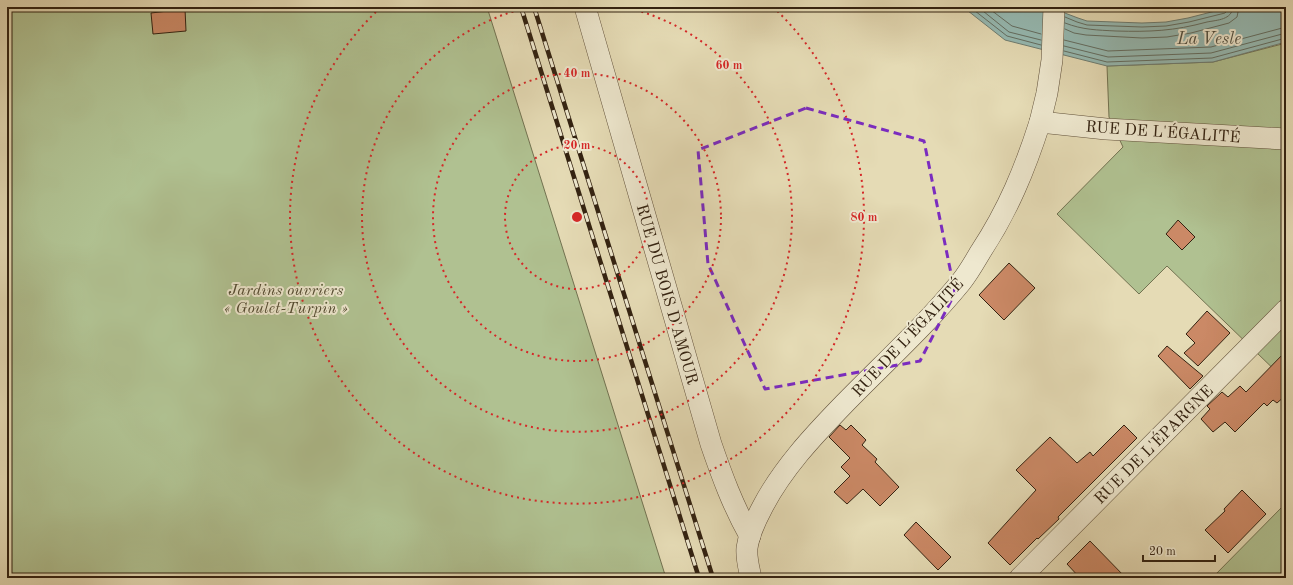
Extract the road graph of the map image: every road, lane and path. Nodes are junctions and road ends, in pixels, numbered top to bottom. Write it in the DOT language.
graph roads {
  1 [pos="585,7"];
  2 [pos="1054,7"];
  3 [pos="1040,122"];
  4 [pos="1286,139"];
  5 [pos="1286,310"];
  6 [pos="750,536"];
  7 [pos="751,578"];
  8 [pos="1020,578"];
  1 -- 6 [label="street, RUE DU BOIS D'AMOUR"];
  2 -- 3 [label="street, RUE DE L'ÉGALITÉ"];
  3 -- 4 [label="street, RUE DE L'ÉGALITÉ"];
  3 -- 6 [label="street, RUE DE L'ÉGALITÉ"];
  5 -- 8 [label="street, RUE DE L'ÉPARGNE"];
  6 -- 7 [label="street"];
}
